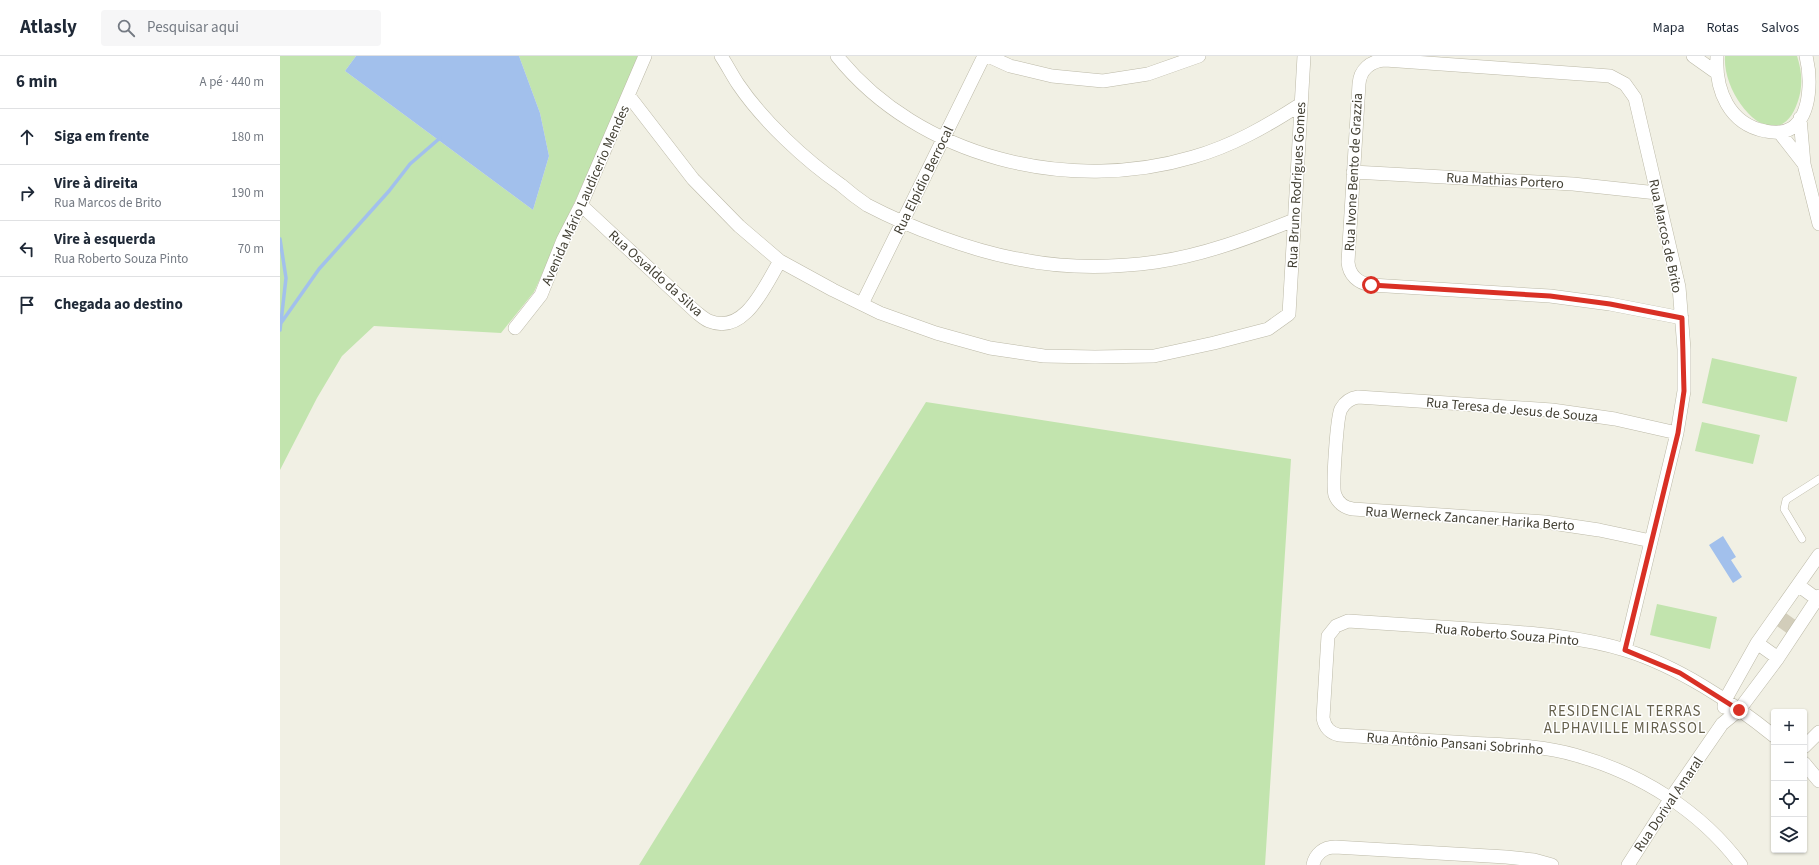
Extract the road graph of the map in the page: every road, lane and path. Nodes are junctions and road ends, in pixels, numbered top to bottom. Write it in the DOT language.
graph roads {
  1 [pos="645,56"];
  2 [pos="722,56"];
  3 [pos="837,56"];
  4 [pos="984,56"];
  5 [pos="988,56"];
  6 [pos="1199,56"];
  7 [pos="1304,56"];
  8 [pos="1694,56"];
  9 [pos="1717,56"];
  10 [pos="1811,61"];
  11 [pos="1368,65"];
  12 [pos="1717,73"];
  13 [pos="1814,85"];
  14 [pos="629,96"];
  15 [pos="1301,104"];
  16 [pos="1800,118"];
  17 [pos="1779,132"];
  18 [pos="943,138"];
  19 [pos="1804,164"];
  20 [pos="1353,172"];
  21 [pos="1657,193"];
  22 [pos="581,205"];
  23 [pos="1294,220"];
  24 [pos="903,221"];
  25 [pos="1819,224"];
  26 [pos="780,261"];
  27 [pos="862,304"];
  28 [pos="1682,318"];
  29 [pos="515,328"];
  30 [pos="1678,433"];
  31 [pos="1819,478"];
  32 [pos="1338,501"];
  33 [pos="1802,539"];
  34 [pos="1651,541"];
  35 [pos="1819,555"];
  36 [pos="1798,585"];
  37 [pos="1818,598"];
  38 [pos="1757,643"];
  39 [pos="1625,650"];
  40 [pos="1778,658"];
  41 [pos="1725,700"];
  42 [pos="1739,710"];
  43 [pos="1722,724"];
  44 [pos="1326,727"];
  45 [pos="1819,732"];
  46 [pos="1771,734"];
  47 [pos="1806,745"];
  48 [pos="1807,767"];
  49 [pos="1819,782"];
  50 [pos="1671,798"];
  51 [pos="1313,865"];
  52 [pos="1552,865"];
  53 [pos="1628,865"];
  54 [pos="1742,865"];
  1 -- 14 [label="street, Avenida Mário Laudicerio Mendes"];
  2 -- 24 [label="street"];
  3 -- 18 [label="street"];
  4 -- 18 [label="street, Rua Elpídio Berrocal"];
  5 -- 6 [label="street"];
  7 -- 15 [label="street, Rua Bruno Rodrigues Gomes"];
  8 -- 12 [label="street"];
  9 -- 12 [label="street"];
  10 -- 13 [label="street"];
  11 -- 20 [label="street, Rua Ivone Bento de Grazzia"];
  11 -- 21 [label="street, Rua Marcos de Brito"];
  12 -- 17 [label="street"];
  13 -- 16 [label="street"];
  14 -- 22 [label="street, Avenida Mário Laudicerio Mendes"];
  14 -- 26 [label="street"];
  15 -- 18 [label="street"];
  15 -- 23 [label="street, Rua Bruno Rodrigues Gomes"];
  16 -- 17 [label="street"];
  16 -- 19 [label="street"];
  17 -- 19 [label="street"];
  18 -- 24 [label="street, Rua Elpídio Berrocal"];
  19 -- 25 [label="street"];
  20 -- 21 [label="street, Rua Mathias Portero"];
  20 -- 28 [label="street, Rua Ivone Bento de Grazzia"];
  21 -- 28 [label="street, Rua Marcos de Brito"];
  22 -- 26 [label="street, Rua Osvaldo da Silva"];
  22 -- 29 [label="street, Avenida Mário Laudicerio Mendes"];
  23 -- 24 [label="street"];
  23 -- 27 [label="street, Rua Bruno Rodrigues Gomes"];
  24 -- 27 [label="street, Rua Elpídio Berrocal"];
  26 -- 27 [label="street"];
  28 -- 30 [label="street, Rua Marcos de Brito"];
  30 -- 32 [label="street, Rua Teresa de Jesus de Souza"];
  30 -- 34 [label="street, Rua Marcos de Brito"];
  31 -- 33 [label="lane"];
  32 -- 34 [label="street, Rua Werneck Zancaner Harika Berto"];
  34 -- 39 [label="street, Rua Marcos de Brito"];
  35 -- 36 [label="street"];
  36 -- 37 [label="street"];
  36 -- 38 [label="street"];
  37 -- 40 [label="street"];
  38 -- 40 [label="street"];
  38 -- 41 [label="street"];
  39 -- 41 [label="street, Rua Roberto Souza Pinto"];
  39 -- 44 [label="street, Rua Roberto Souza Pinto"];
  40 -- 42 [label="street"];
  41 -- 42 [label="street, Rua Roberto Souza Pinto"];
  41 -- 43 [label="street"];
  42 -- 43 [label="street"];
  42 -- 46 [label="street, Rua Roberto Souza Pinto"];
  43 -- 50 [label="street, Rua Dorival Amaral"];
  44 -- 50 [label="street, Rua Antônio Pansani Sobrinho"];
  45 -- 47 [label="street"];
  48 -- 49 [label="street"];
  50 -- 53 [label="street, Rua Dorival Amaral"];
  50 -- 54 [label="street, Rua Antônio Pansani Sobrinho"];
  51 -- 52 [label="street"];
}
